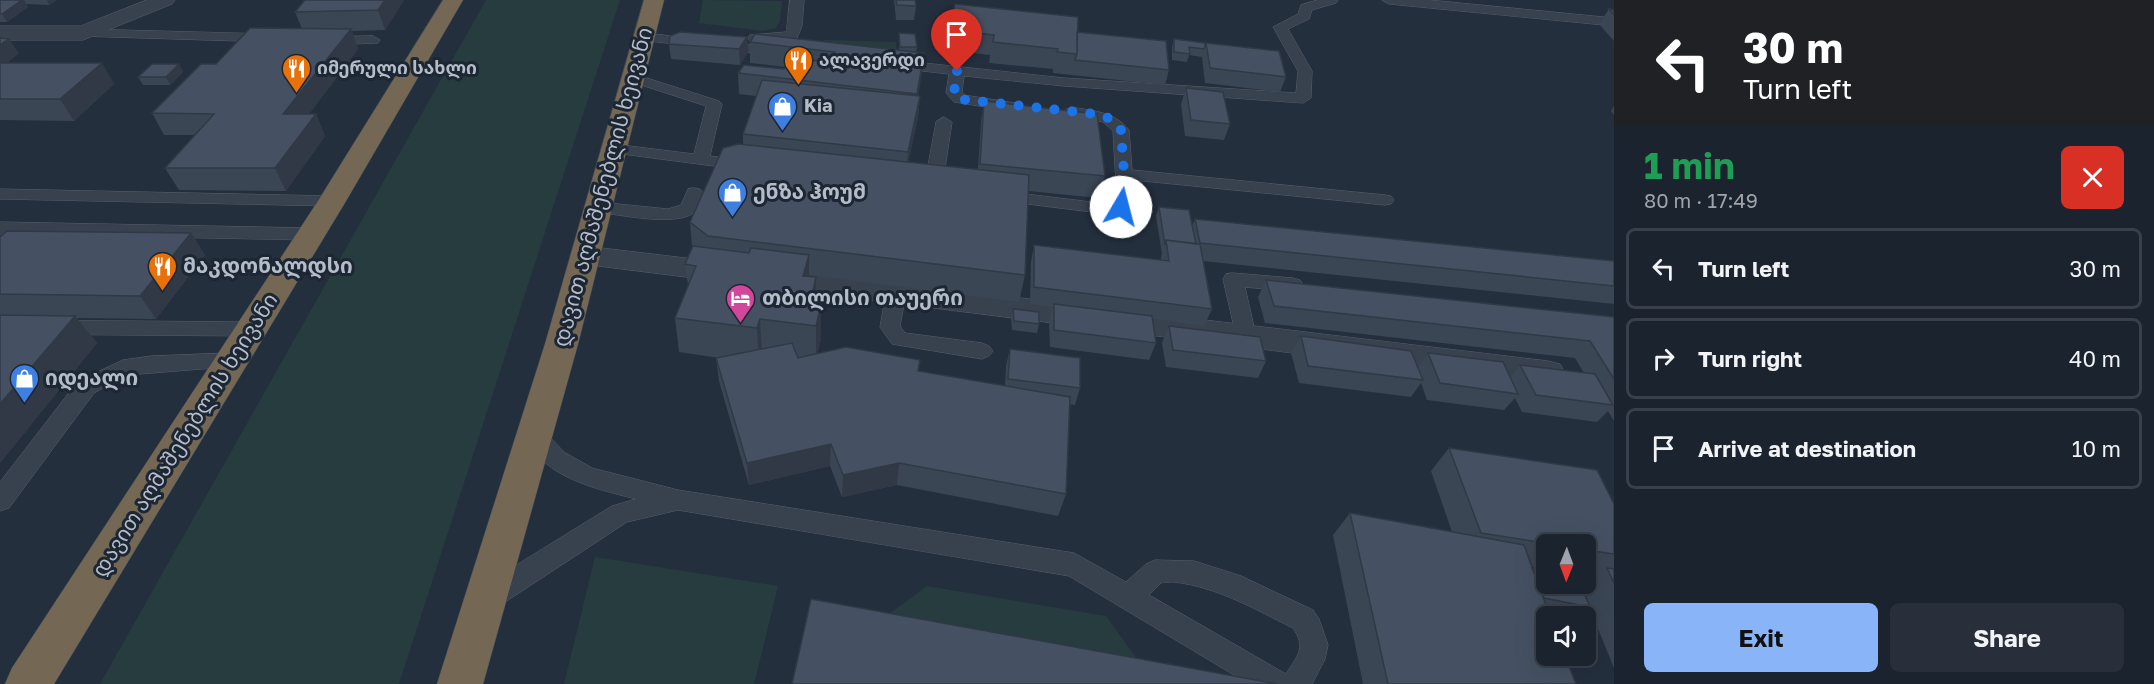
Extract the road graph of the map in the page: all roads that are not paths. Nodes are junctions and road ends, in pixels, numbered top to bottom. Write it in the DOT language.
graph roads {
  1 [pos="165,0"];
  2 [pos="453,0"];
  3 [pos="797,0"];
  4 [pos="1331,0"];
  5 [pos="1389,0"];
  6 [pos="1506,0"];
  7 [pos="1614,12"];
  8 [pos="649,21"];
  9 [pos="1614,22"];
  10 [pos="0,33"];
  11 [pos="83,33"];
  12 [pos="290,39"];
  13 [pos="311,40"];
  14 [pos="373,40"];
  15 [pos="795,53"];
  16 [pos="876,62"];
  17 [pos="957,71"];
  18 [pos="634,78"];
  19 [pos="1029,108"];
  20 [pos="1050,110"];
  21 [pos="944,122"];
  22 [pos="613,149"];
  23 [pos="701,160"];
  24 [pos="760,167"];
  25 [pos="1124,174"];
  26 [pos="911,186"];
  27 [pos="694,193"];
  28 [pos="0,194"];
  29 [pos="979,194"];
  30 [pos="1385,200"];
  31 [pos="332,201"];
  32 [pos="598,207"];
  33 [pos="0,228"];
  34 [pos="311,234"];
  35 [pos="585,256"];
  36 [pos="1316,288"];
  37 [pos="896,293"];
  38 [pos="0,327"];
  39 [pos="251,329"];
  40 [pos="1246,336"];
  41 [pos="982,351"];
  42 [pos="231,361"];
  43 [pos="1548,373"];
  44 [pos="534,435"];
  45 [pos="678,500"];
  46 [pos="0,501"];
  47 [pos="488,597"];
  48 [pos="1128,597"];
  49 [pos="28,684"];
  50 [pos="460,684"];
  51 [pos="1276,684"];
  52 [pos="1296,684"];
  1 -- 11 [label="street"];
  2 -- 31 [label="highway, დავით აღმაშენებლის ხეივანი"];
  3 -- 8 [label="lane"];
  4 -- 17 [label="lane"];
  5 -- 9 [label="lane"];
  6 -- 7 [label="lane"];
  8 -- 15 [label="lane"];
  8 -- 18 [label="highway, დავით აღმაშენებლის ხეივანი"];
  10 -- 11 [label="street"];
  11 -- 12 [label="lane"];
  13 -- 14 [label="lane"];
  16 -- 17 [label="lane"];
  17 -- 19 [label="lane"];
  18 -- 22 [label="highway, დავით აღმაშენებლის ხეივანი"];
  18 -- 23 [label="lane"];
  20 -- 25 [label="lane"];
  21 -- 26 [label="lane"];
  22 -- 23 [label="lane"];
  22 -- 32 [label="highway, დავით აღმაშენებლის ხეივანი"];
  23 -- 24 [label="lane"];
  25 -- 29 [label="lane"];
  25 -- 30 [label="lane"];
  27 -- 32 [label="lane"];
  28 -- 31 [label="lane"];
  31 -- 34 [label="highway, დავით აღმაშენებლის ხეივანი"];
  32 -- 35 [label="highway, დავით აღმაშენებლის ხეივანი"];
  33 -- 34 [label="lane"];
  34 -- 39 [label="highway, დავით აღმაშენებლის ხეივანი"];
  35 -- 37 [label="street"];
  35 -- 44 [label="highway, დავით აღმაშენებლის ხეივანი"];
  36 -- 40 [label="lane"];
  37 -- 40 [label="street"];
  37 -- 41 [label="lane"];
  38 -- 39 [label="lane"];
  39 -- 42 [label="highway, დავით აღმაშენებლის ხეივანი"];
  40 -- 43 [label="street"];
  42 -- 46 [label="lane"];
  42 -- 49 [label="highway, დავით აღმაშენებლის ხეივანი"];
  44 -- 45 [label="lane"];
  44 -- 47 [label="highway, დავით აღმაშენებლის ხეივანი"];
  45 -- 47 [label="lane"];
  45 -- 48 [label="lane"];
  47 -- 50 [label="highway, დავით აღმაშენებლის ხეივანი"];
  48 -- 51 [label="lane"];
  48 -- 52 [label="lane"];
}
